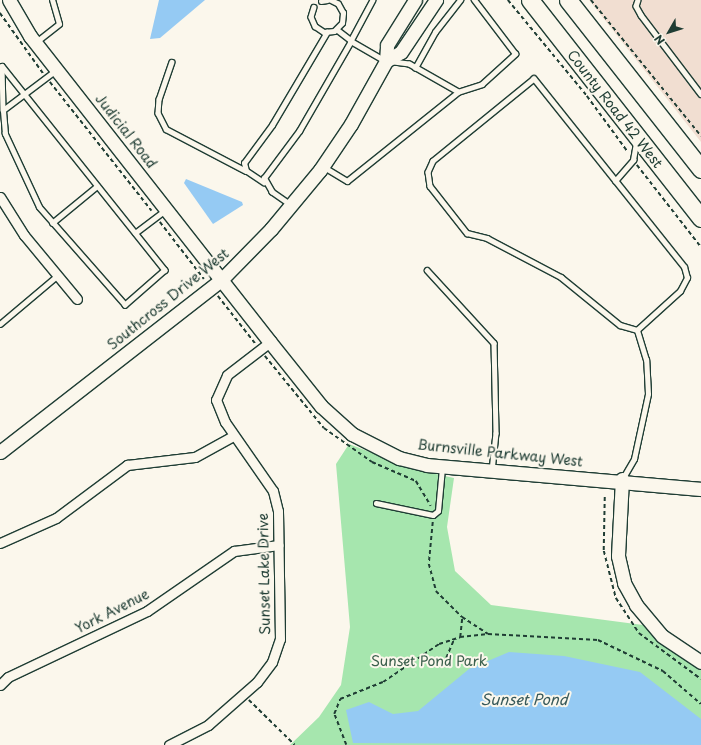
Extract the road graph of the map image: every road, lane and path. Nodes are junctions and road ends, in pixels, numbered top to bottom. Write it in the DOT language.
graph roads {
  1 [pos="8,0"];
  2 [pos="52,0"];
  3 [pos="328,0"];
  4 [pos="373,0"];
  5 [pos="415,0"];
  6 [pos="436,0"];
  7 [pos="460,0"];
  8 [pos="474,0"];
  9 [pos="508,0"];
  10 [pos="530,0"];
  11 [pos="558,0"];
  12 [pos="568,0"];
  13 [pos="591,0"];
  14 [pos="638,0"];
  15 [pos="321,1"];
  16 [pos="340,2"];
  17 [pos="314,7"];
  18 [pos="338,30"];
  19 [pos="327,32"];
  20 [pos="351,41"];
  21 [pos="604,42"];
  22 [pos="36,43"];
  23 [pos="386,61"];
  24 [pos="172,62"];
  25 [pos="416,68"];
  26 [pos="57,69"];
  27 [pos="458,92"];
  28 [pos="701,94"];
  29 [pos="25,95"];
  30 [pos="3,110"];
  31 [pos="636,136"];
  32 [pos="701,136"];
  33 [pos="633,160"];
  34 [pos="323,166"];
  35 [pos="701,169"];
  36 [pos="246,171"];
  37 [pos="615,180"];
  38 [pos="264,183"];
  39 [pos="97,186"];
  40 [pos="0,197"];
  41 [pos="290,205"];
  42 [pos="166,209"];
  43 [pos="701,218"];
  44 [pos="52,223"];
  45 [pos="135,233"];
  46 [pos="701,247"];
  47 [pos="427,270"];
  48 [pos="58,275"];
  49 [pos="222,279"];
  50 [pos="77,299"];
  51 [pos="0,324"];
  52 [pos="637,330"];
  53 [pos="270,342"];
  54 [pos="233,436"];
  55 [pos="0,452"];
  56 [pos="442,466"];
  57 [pos="491,471"];
  58 [pos="622,480"];
  59 [pos="701,484"];
  60 [pos="684,487"];
  61 [pos="701,489"];
  62 [pos="376,503"];
  63 [pos="0,543"];
  64 [pos="279,545"];
  65 [pos="462,617"];
  66 [pos="460,637"];
  67 [pos="454,639"];
  68 [pos="446,658"];
  69 [pos="701,662"];
  70 [pos="0,684"];
  71 [pos="243,695"];
  72 [pos="701,704"];
  73 [pos="169,745"];
  74 [pos="295,745"];
  75 [pos="346,745"];
  1 -- 22 [label="street, Judicial Road"];
  2 -- 22 [label="lane"];
  3 -- 15 [label="lane"];
  3 -- 16 [label="lane"];
  4 -- 20 [label="lane"];
  5 -- 23 [label="street, Southcross Drive West"];
  6 -- 23 [label="street, Southcross Drive West"];
  7 -- 25 [label="lane"];
  8 -- 27 [label="lane"];
  9 -- 33 [label="path"];
  10 -- 31 [label="highway, County Road 42 West"];
  11 -- 21 [label="highway"];
  12 -- 21 [label="highway"];
  13 -- 32 [label="path"];
  14 -- 28 [label="lane"];
  16 -- 18 [label="lane"];
  17 -- 19 [label="lane"];
  18 -- 19 [label="lane"];
  18 -- 20 [label="lane"];
  19 -- 36 [label="lane"];
  20 -- 23 [label="lane"];
  20 -- 38 [label="lane"];
  21 -- 35 [label="highway"];
  22 -- 26 [label="street, Judicial Road"];
  23 -- 25 [label="lane"];
  23 -- 34 [label="street, Southcross Drive West"];
  24 -- 36 [label="lane"];
  25 -- 27 [label="lane"];
  26 -- 29 [label="lane"];
  26 -- 42 [label="street, Judicial Road"];
  27 -- 34 [label="lane"];
  29 -- 30 [label="lane"];
  29 -- 30 [label="lane"];
  29 -- 39 [label="lane"];
  30 -- 44 [label="lane"];
  31 -- 33 [label="lane"];
  31 -- 43 [label="highway, County Road 42 West"];
  33 -- 37 [label="lane"];
  33 -- 46 [label="path"];
  34 -- 41 [label="street, Southcross Drive West"];
  36 -- 38 [label="lane"];
  37 -- 52 [label="lane"];
  37 -- 52 [label="lane"];
  38 -- 41 [label="lane"];
  39 -- 44 [label="lane"];
  39 -- 45 [label="lane"];
  40 -- 48 [label="street"];
  41 -- 49 [label="street, Southcross Drive West"];
  42 -- 45 [label="lane"];
  42 -- 49 [label="street, Judicial Road"];
  44 -- 45 [label="lane"];
  47 -- 57 [label="lane"];
  48 -- 50 [label="street"];
  48 -- 51 [label="lane"];
  49 -- 53 [label="street, Burnsville Parkway West"];
  49 -- 55 [label="street, Southcross Drive West"];
  52 -- 58 [label="lane"];
  53 -- 54 [label="street, Sunset Lake Drive"];
  53 -- 56 [label="street, Burnsville Parkway West"];
  54 -- 63 [label="street"];
  54 -- 64 [label="street, Sunset Lake Drive"];
  56 -- 57 [label="street, Burnsville Parkway West"];
  56 -- 62 [label="lane"];
  57 -- 58 [label="street, Burnsville Parkway West"];
  58 -- 60 [label="street, Burnsville Parkway West"];
  58 -- 69 [label="street"];
  59 -- 60 [label="street, Burnsville Parkway West"];
  60 -- 61 [label="street, Burnsville Parkway West"];
  64 -- 70 [label="street, York Avenue"];
  64 -- 71 [label="street, Sunset Lake Drive"];
  65 -- 66 [label="path"];
  66 -- 67 [label="path"];
  66 -- 72 [label="path"];
  67 -- 68 [label="path"];
  67 -- 75 [label="path"];
  71 -- 73 [label="street, Sunset Lake Drive"];
  71 -- 74 [label="path"];
}
